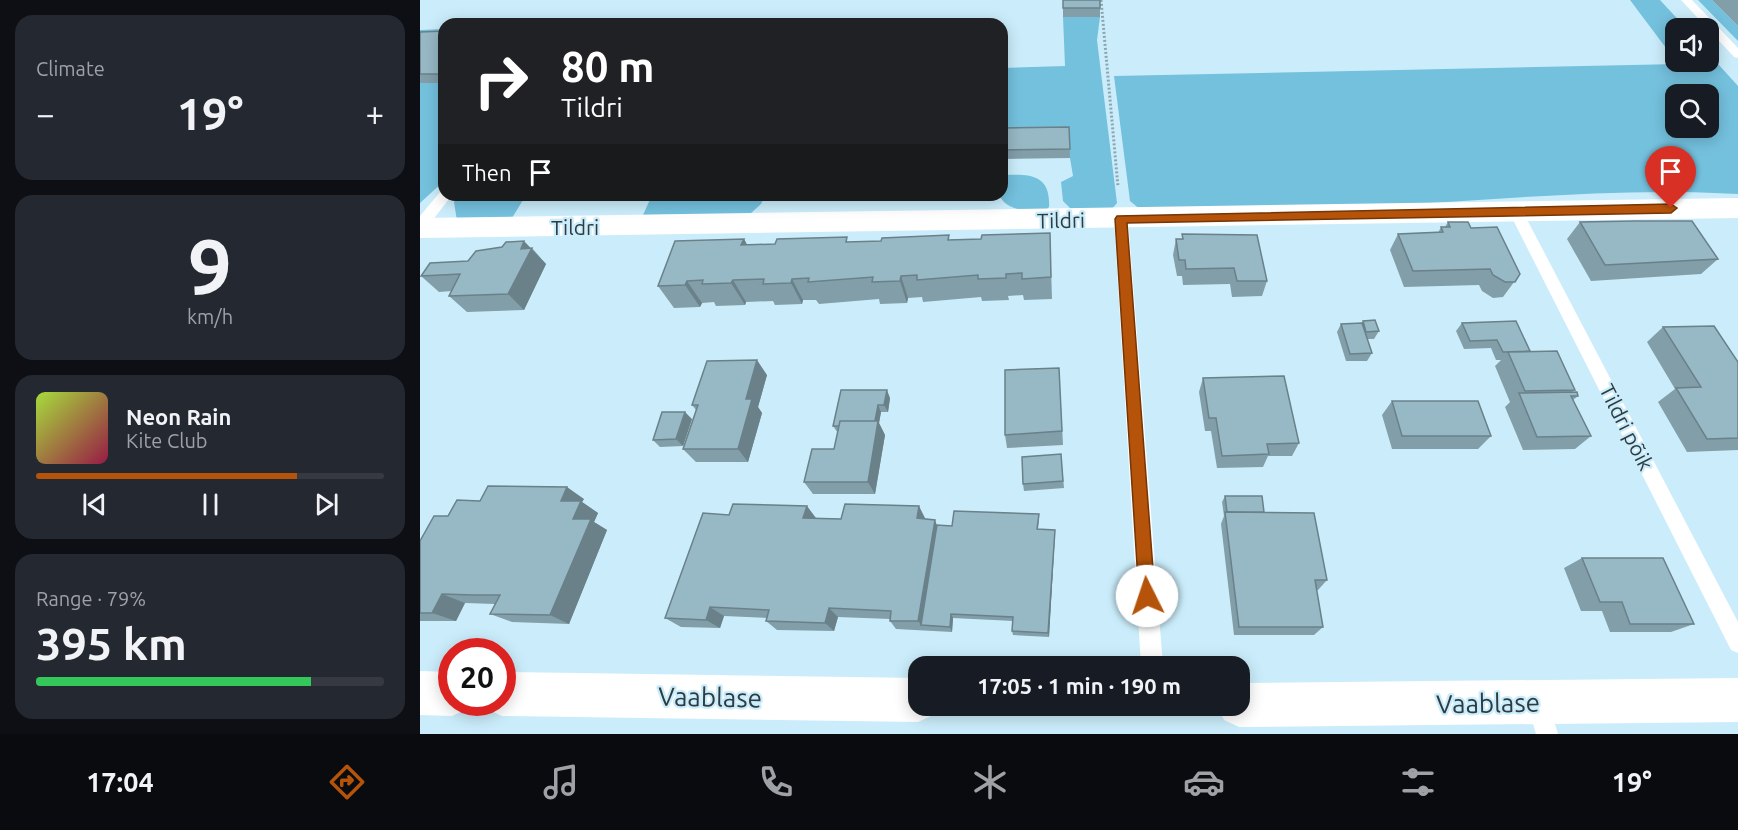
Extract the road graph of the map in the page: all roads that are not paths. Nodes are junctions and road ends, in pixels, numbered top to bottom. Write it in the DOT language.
graph roads {
  1 [pos="1686,0"];
  2 [pos="1738,55"];
  3 [pos="440,201"];
  4 [pos="1738,208"];
  5 [pos="1515,210"];
  6 [pos="1121,219"];
  7 [pos="420,227"];
  8 [pos="1738,643"];
  9 [pos="1151,656"];
  10 [pos="420,693"];
  11 [pos="438,694"];
  12 [pos="516,694"];
  13 [pos="908,700"];
  14 [pos="1738,700"];
  15 [pos="1263,715"];
  16 [pos="1542,718"];
  1 -- 2 [label="lane"];
  3 -- 7 [label="lane"];
  4 -- 5 [label="street, Tildri"];
  5 -- 6 [label="street, Tildri"];
  5 -- 8 [label="lane, Tildri põik"];
  6 -- 7 [label="street, Tildri"];
  6 -- 9 [label="lane"];
  10 -- 11 [label="street"];
  12 -- 13 [label="street, Vaablase"];
  14 -- 16 [label="street, Vaablase"];
  15 -- 16 [label="street, Vaablase"];
}
